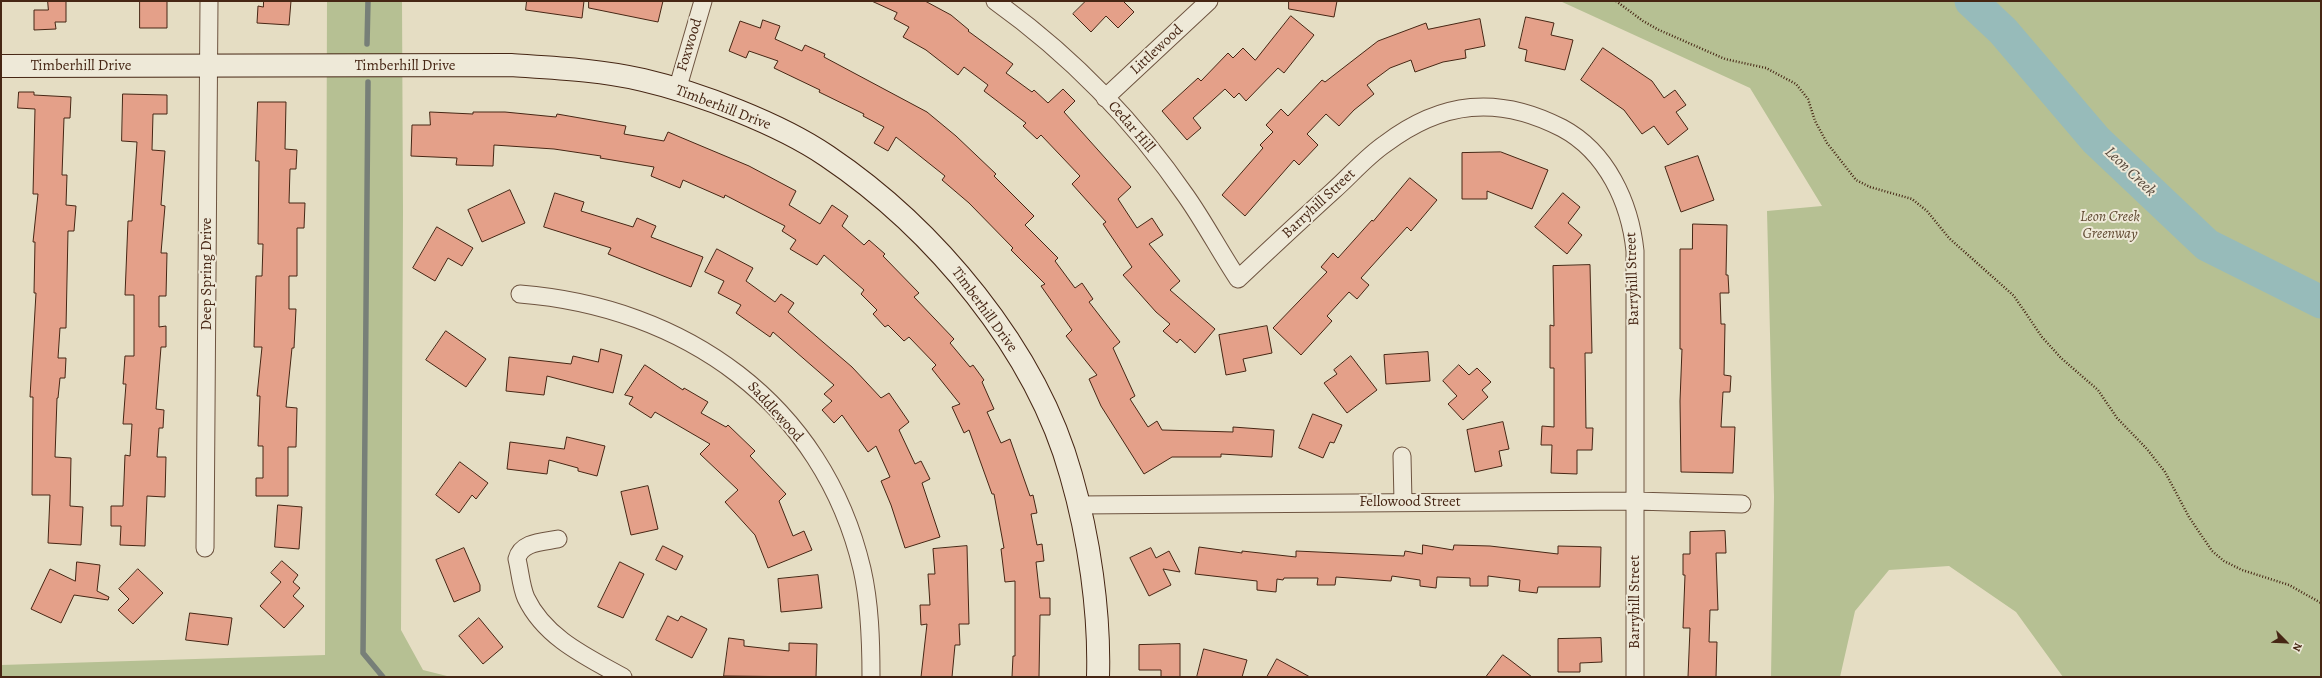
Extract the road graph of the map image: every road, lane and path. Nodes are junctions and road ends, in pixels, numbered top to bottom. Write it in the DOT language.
graph roads {
  1 [pos="209,1"];
  2 [pos="703,1"];
  3 [pos="995,1"];
  4 [pos="1209,1"];
  5 [pos="1616,1"];
  6 [pos="1,66"];
  7 [pos="208,66"];
  8 [pos="677,90"];
  9 [pos="1106,98"];
  10 [pos="1238,279"];
  11 [pos="520,294"];
  12 [pos="1402,456"];
  13 [pos="1635,500"];
  14 [pos="1403,502"];
  15 [pos="1742,504"];
  16 [pos="1078,505"];
  17 [pos="558,539"];
  18 [pos="205,548"];
  19 [pos="2321,602"];
  20 [pos="623,677"];
  21 [pos="871,677"];
  22 [pos="1098,677"];
  23 [pos="1635,677"];
  1 -- 7 [label="street, Deep Spring Drive"];
  2 -- 8 [label="street, Foxwood"];
  3 -- 9 [label="street, Cedar Hill"];
  4 -- 9 [label="street, Littlewood"];
  5 -- 19 [label="path"];
  6 -- 7 [label="street, Timberhill Drive"];
  7 -- 8 [label="street, Timberhill Drive"];
  7 -- 18 [label="street, Deep Spring Drive"];
  8 -- 16 [label="street, Timberhill Drive"];
  9 -- 10 [label="street, Cedar Hill"];
  10 -- 13 [label="street, Barryhill Street"];
  11 -- 21 [label="street, Saddlewood"];
  12 -- 14 [label="street"];
  13 -- 14 [label="street, Fellowood Street"];
  13 -- 15 [label="street, Fellowood Street"];
  13 -- 23 [label="street, Barryhill Street"];
  14 -- 16 [label="street, Fellowood Street"];
  16 -- 22 [label="street, Timberhill Drive"];
  17 -- 20 [label="street"];
}
